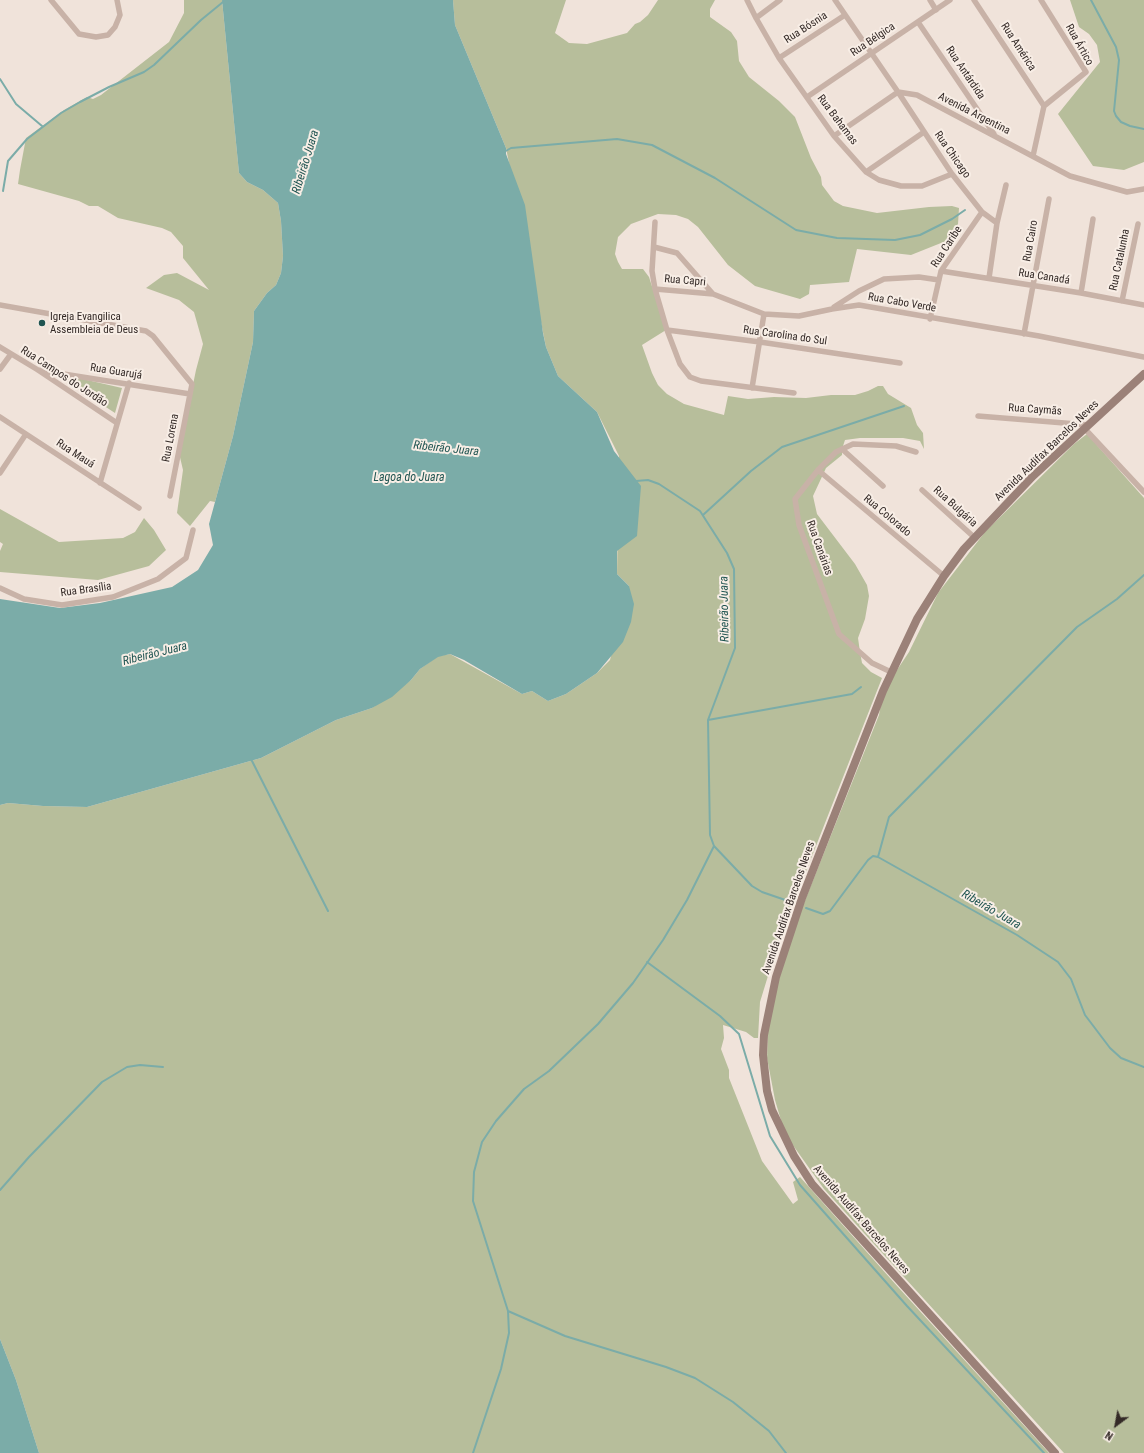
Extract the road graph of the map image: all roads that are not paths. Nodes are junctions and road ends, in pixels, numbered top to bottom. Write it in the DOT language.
graph roads {
  1 [pos="51,0"];
  2 [pos="117,0"];
  3 [pos="747,0"];
  4 [pos="780,0"];
  5 [pos="835,0"];
  6 [pos="930,0"];
  7 [pos="950,0"];
  8 [pos="974,0"];
  9 [pos="1041,0"];
  10 [pos="936,10"];
  11 [pos="845,15"];
  12 [pos="756,18"];
  13 [pos="918,22"];
  14 [pos="871,54"];
  15 [pos="779,58"];
  16 [pos="898,92"];
  17 [pos="807,96"];
  18 [pos="1044,106"];
  19 [pos="924,132"];
  20 [pos="834,136"];
  21 [pos="995,136"];
  22 [pos="1033,156"];
  23 [pos="866,172"];
  24 [pos="952,174"];
  25 [pos="1006,185"];
  26 [pos="1144,189"];
  27 [pos="1049,199"];
  28 [pos="982,212"];
  29 [pos="1093,219"];
  30 [pos="655,222"];
  31 [pos="997,223"];
  32 [pos="1138,224"];
  33 [pos="654,247"];
  34 [pos="941,271"];
  35 [pos="989,278"];
  36 [pos="939,280"];
  37 [pos="1034,285"];
  38 [pos="655,289"];
  39 [pos="1081,293"];
  40 [pos="713,294"];
  41 [pos="1122,301"];
  42 [pos="0,305"];
  43 [pos="1144,305"];
  44 [pos="832,309"];
  45 [pos="764,314"];
  46 [pos="930,319"];
  47 [pos="666,330"];
  48 [pos="1024,334"];
  49 [pos="760,342"];
  50 [pos="0,347"];
  51 [pos="11,354"];
  52 [pos="1144,357"];
  53 [pos="900,363"];
  54 [pos="0,369"];
  55 [pos="38,370"];
  56 [pos="1144,374"];
  57 [pos="129,383"];
  58 [pos="752,388"];
  59 [pos="794,393"];
  60 [pos="190,394"];
  61 [pos="978,416"];
  62 [pos="0,417"];
  63 [pos="117,423"];
  64 [pos="1087,427"];
  65 [pos="26,434"];
  66 [pos="842,449"];
  67 [pos="916,452"];
  68 [pos="818,470"];
  69 [pos="0,473"];
  70 [pos="100,482"];
  71 [pos="883,486"];
  72 [pos="922,490"];
  73 [pos="1144,492"];
  74 [pos="170,496"];
  75 [pos="140,508"];
  76 [pos="193,530"];
  77 [pos="975,538"];
  78 [pos="944,576"];
  79 [pos="0,588"];
  80 [pos="891,672"];
  81 [pos="1055,1453"];
  1 -- 2 [label="street"];
  3 -- 12 [label="street, Rua Bahamas"];
  4 -- 12 [label="street"];
  5 -- 11 [label="street"];
  6 -- 10 [label="street"];
  7 -- 10 [label="street, Rua Bélgica"];
  8 -- 18 [label="street, Rua América"];
  9 -- 18 [label="street, Rua Ártico"];
  10 -- 13 [label="street, Rua Bélgica"];
  11 -- 14 [label="street"];
  11 -- 15 [label="street, Rua Bósnia"];
  12 -- 15 [label="street, Rua Bahamas"];
  13 -- 14 [label="street, Rua Bélgica"];
  13 -- 21 [label="street, Rua Antárdida"];
  14 -- 16 [label="street"];
  14 -- 17 [label="street, Rua Bélgica"];
  15 -- 17 [label="street, Rua Bahamas"];
  16 -- 19 [label="street, Rua Chicago"];
  16 -- 20 [label="street"];
  16 -- 21 [label="street, Avenida Argentina"];
  17 -- 20 [label="street, Rua Bahamas"];
  18 -- 22 [label="street"];
  19 -- 23 [label="street"];
  19 -- 24 [label="street, Rua Chicago"];
  20 -- 23 [label="street, Rua Bahamas"];
  21 -- 22 [label="street, Avenida Argentina"];
  22 -- 26 [label="street, Avenida Argentina"];
  23 -- 24 [label="street, Rua Bahamas"];
  24 -- 28 [label="street, Rua Chicago"];
  25 -- 31 [label="street"];
  27 -- 37 [label="street, Rua Cairo"];
  28 -- 31 [label="street, Rua Chicago"];
  28 -- 34 [label="street, Rua Caribe"];
  29 -- 39 [label="street"];
  30 -- 33 [label="street"];
  31 -- 35 [label="street"];
  32 -- 41 [label="street, Rua Catalunha"];
  33 -- 38 [label="street"];
  33 -- 40 [label="street, Rua Cabo Verde"];
  34 -- 35 [label="street, Rua Canadá"];
  34 -- 36 [label="street, Rua Caribe"];
  35 -- 37 [label="street, Rua Canadá"];
  36 -- 44 [label="street"];
  36 -- 46 [label="street, Rua Caribe"];
  37 -- 39 [label="street, Rua Canadá"];
  37 -- 48 [label="street, Rua Cairo"];
  38 -- 40 [label="street, Rua Capri"];
  38 -- 47 [label="street"];
  39 -- 41 [label="street, Rua Canadá"];
  40 -- 45 [label="street, Rua Cabo Verde"];
  41 -- 43 [label="street, Rua Canadá"];
  42 -- 60 [label="street, Rua Lorena"];
  44 -- 45 [label="street, Rua Cabo Verde"];
  44 -- 46 [label="street, Rua Cabo Verde"];
  45 -- 49 [label="street"];
  46 -- 48 [label="street, Rua Cabo Verde"];
  47 -- 49 [label="street, Rua Carolina do Sul"];
  47 -- 58 [label="street"];
  48 -- 52 [label="street, Rua Cabo Verde"];
  49 -- 53 [label="street, Rua Carolina do Sul"];
  49 -- 58 [label="street"];
  50 -- 51 [label="street, Rua Campos do Jordão"];
  51 -- 54 [label="street"];
  51 -- 55 [label="street, Rua Campos do Jordão"];
  55 -- 57 [label="street, Rua Guarujá"];
  55 -- 63 [label="street, Rua Campos do Jordão"];
  56 -- 64 [label="main road, Avenida Audifax Barcelos Neves"];
  57 -- 60 [label="street, Rua Guarujá"];
  57 -- 63 [label="street"];
  58 -- 59 [label="street"];
  60 -- 74 [label="street, Rua Lorena"];
  61 -- 64 [label="street, Rua Caymãs"];
  62 -- 65 [label="street, Rua Mauá"];
  63 -- 70 [label="street"];
  64 -- 73 [label="street"];
  64 -- 77 [label="main road, Avenida Audifax Barcelos Neves"];
  65 -- 69 [label="street"];
  65 -- 70 [label="street, Rua Mauá"];
  66 -- 67 [label="street, Rua Canárias"];
  66 -- 68 [label="street, Rua Canárias"];
  66 -- 71 [label="street"];
  68 -- 78 [label="street, Rua Colorado"];
  68 -- 80 [label="street, Rua Canárias"];
  70 -- 75 [label="street, Rua Mauá"];
  72 -- 77 [label="street, Rua Bulgária"];
  76 -- 79 [label="street, Rua Brasília"];
  77 -- 78 [label="main road, Avenida Audifax Barcelos Neves"];
  78 -- 80 [label="main road, Avenida Audifax Barcelos Neves"];
  80 -- 81 [label="main road, Avenida Audifax Barcelos Neves"];
}
